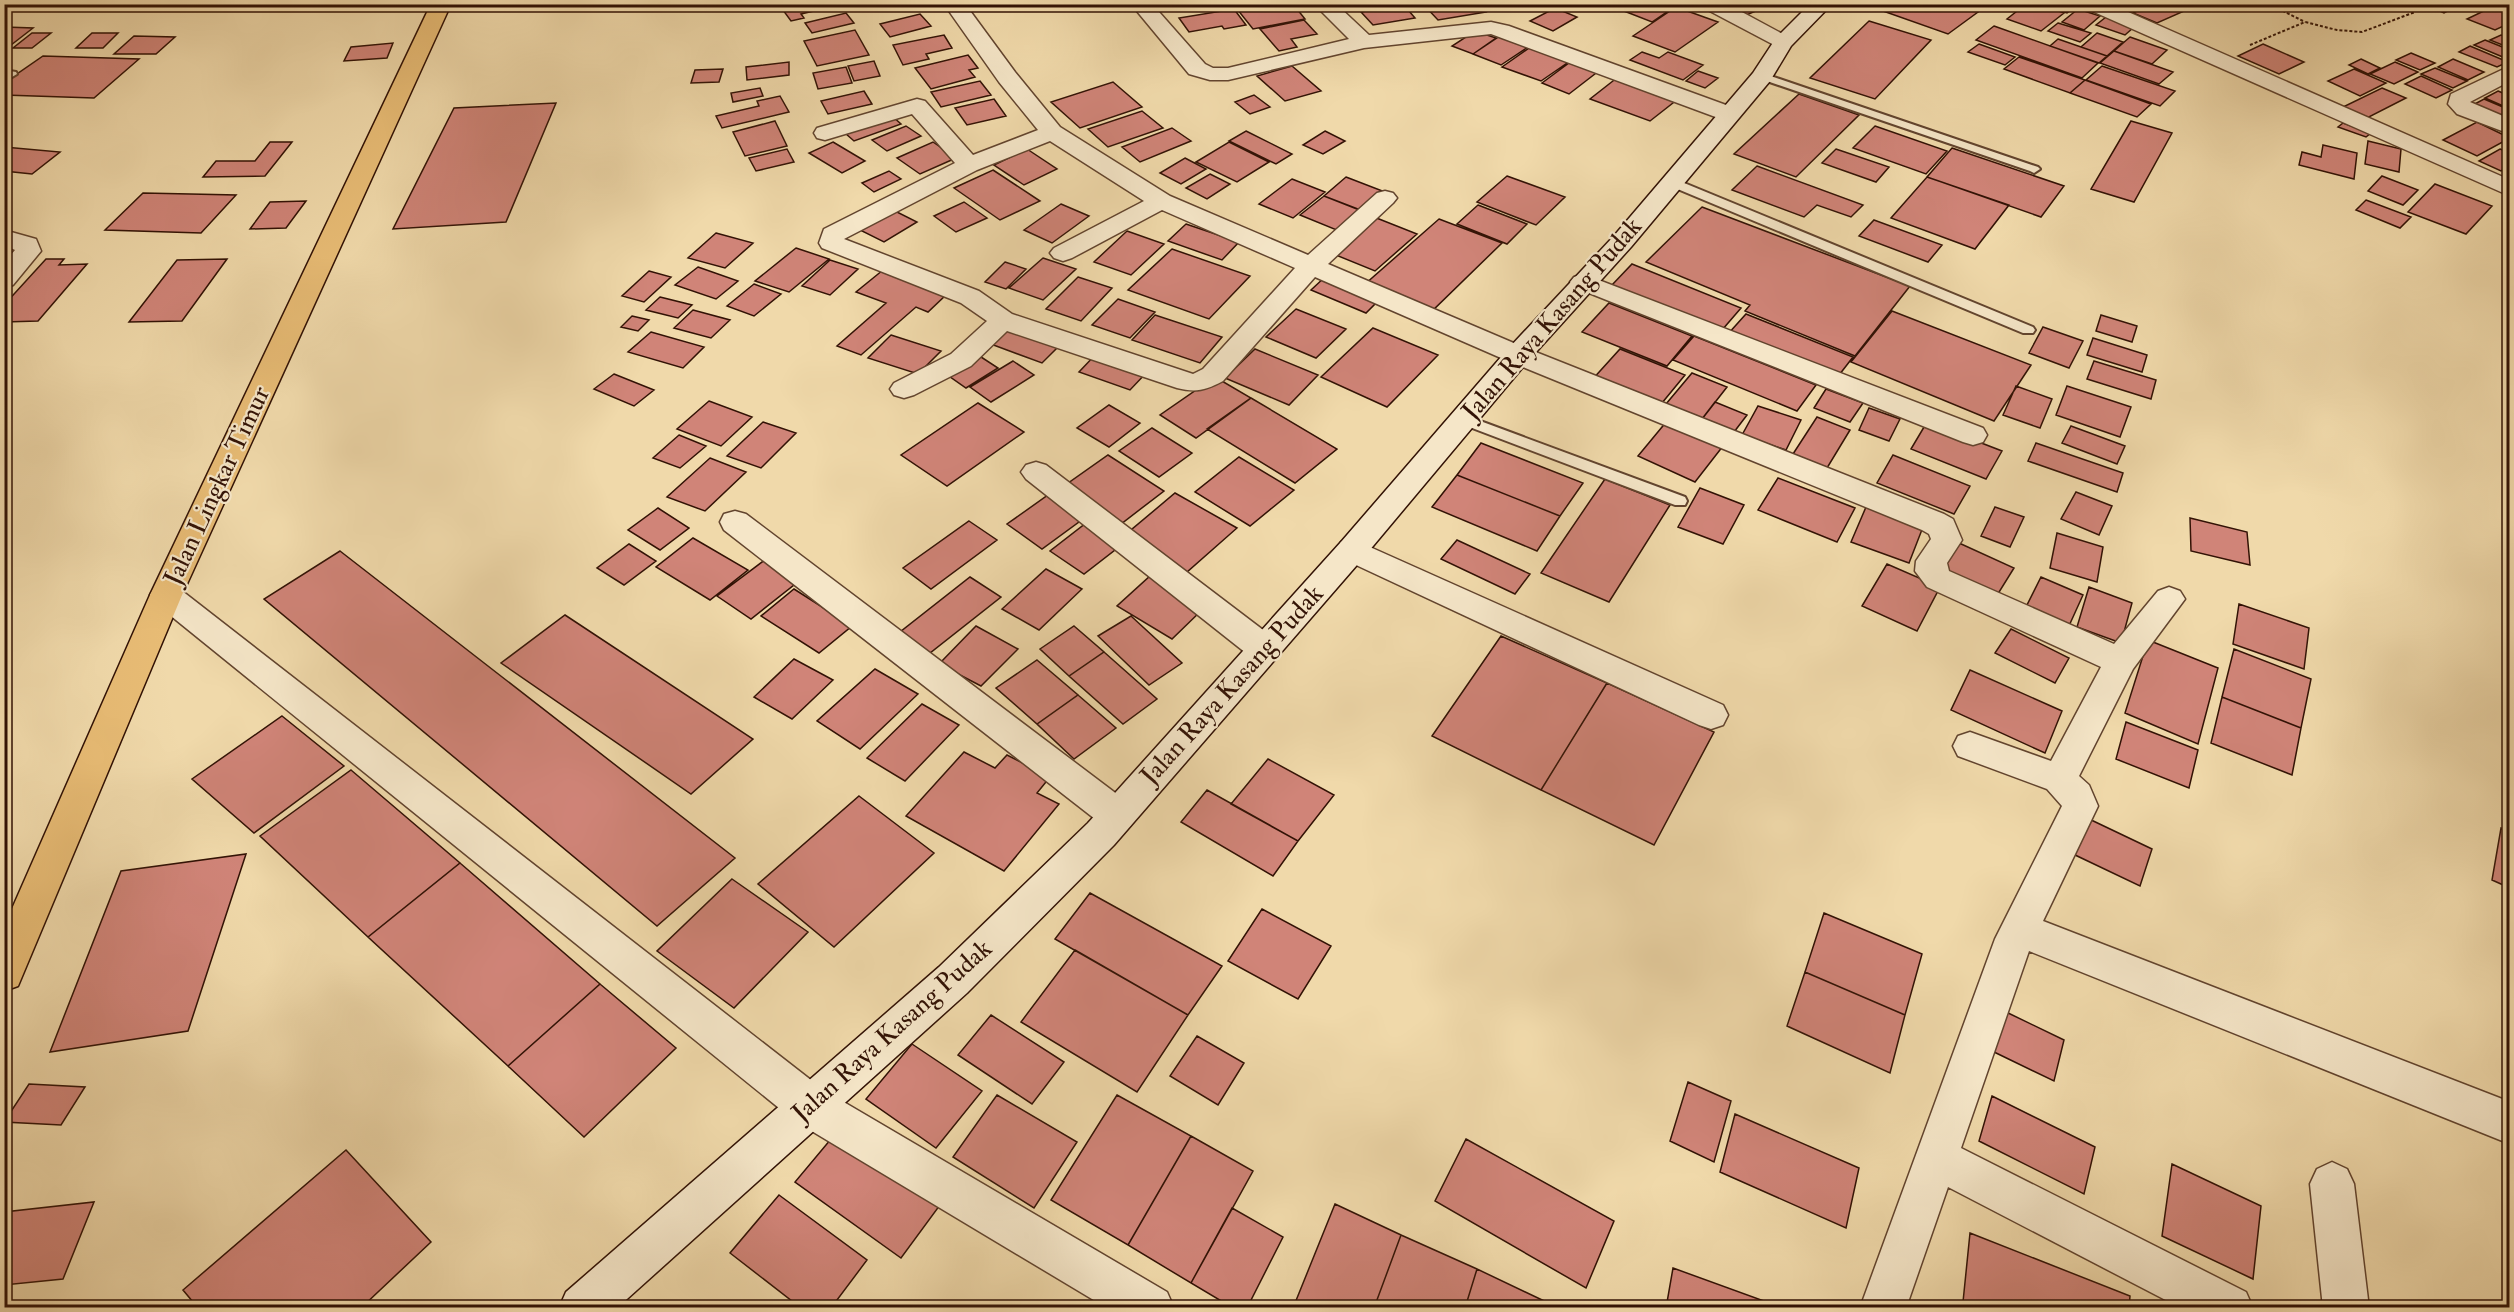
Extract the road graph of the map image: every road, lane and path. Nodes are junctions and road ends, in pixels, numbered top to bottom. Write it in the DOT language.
graph roads {
  1 [pos="441,4"];
  2 [pos="954,4"];
  3 [pos="1141,4"];
  4 [pos="1324,4"];
  5 [pos="1711,4"];
  6 [pos="1822,4"];
  7 [pos="2092,4"];
  8 [pos="2269,4"];
  9 [pos="2403,4"];
  10 [pos="2305,22"];
  11 [pos="1364,42"];
  12 [pos="1783,42"];
  13 [pos="2219,59"];
  14 [pos="2510,72"];
  15 [pos="1762,76"];
  16 [pos="1729,114"];
  17 [pos="2510,128"];
  18 [pos="1052,132"];
  19 [pos="825,133"];
  20 [pos="969,165"];
  21 [pos="2034,169"];
  22 [pos="1672,182"];
  23 [pos="2506,183"];
  24 [pos="1385,198"];
  25 [pos="1161,201"];
  26 [pos="4,237"];
  27 [pos="1064,253"];
  28 [pos="1311,266"];
  29 [pos="4,280"];
  30 [pos="1583,282"];
  31 [pos="1003,320"];
  32 [pos="2028,330"];
  33 [pos="1518,355"];
  34 [pos="904,388"];
  35 [pos="1464,420"];
  36 [pos="1973,435"];
  37 [pos="1036,472"];
  38 [pos="1680,501"];
  39 [pos="735,522"];
  40 [pos="1352,550"];
  41 [pos="166,596"];
  42 [pos="2169,599"];
  43 [pos="1263,648"];
  44 [pos="2120,661"];
  45 [pos="1711,715"];
  46 [pos="1970,746"];
  47 [pos="2060,779"];
  48 [pos="1117,815"];
  49 [pos="2019,929"];
  50 [pos="4,973"];
  51 [pos="810,1107"];
  52 [pos="2510,1123"];
  53 [pos="1935,1158"];
  54 [pos="2332,1184"];
  55 [pos="582,1308"];
  56 [pos="1151,1308"];
  57 [pos="1883,1308"];
  58 [pos="2230,1308"];
  59 [pos="2346,1308"];
  1 -- 41 [label="highway, Jalan Lingkar Timur"];
  2 -- 18 [label="street"];
  3 -- 11 [label="street"];
  4 -- 11 [label="street"];
  5 -- 12 [label="street"];
  6 -- 12 [label="street, Jalan Raya Kasang Pudak"];
  7 -- 13 [label="street"];
  8 -- 10 [label="path"];
  9 -- 10 [label="path"];
  10 -- 13 [label="path"];
  11 -- 16 [label="street"];
  12 -- 15 [label="street, Jalan Raya Kasang Pudak"];
  13 -- 23 [label="street"];
  14 -- 17 [label="street"];
  15 -- 16 [label="street, Jalan Raya Kasang Pudak"];
  15 -- 21 [label="lane"];
  16 -- 22 [label="street, Jalan Raya Kasang Pudak"];
  18 -- 20 [label="street"];
  18 -- 25 [label="street"];
  19 -- 20 [label="street"];
  20 -- 31 [label="street"];
  22 -- 30 [label="street, Jalan Raya Kasang Pudak"];
  22 -- 32 [label="lane"];
  24 -- 28 [label="street"];
  25 -- 27 [label="street"];
  25 -- 28 [label="street"];
  26 -- 29 [label="street"];
  28 -- 31 [label="street"];
  28 -- 33 [label="street"];
  30 -- 33 [label="street, Jalan Raya Kasang Pudak"];
  30 -- 36 [label="street"];
  31 -- 34 [label="street"];
  33 -- 35 [label="street, Jalan Raya Kasang Pudak"];
  33 -- 44 [label="street"];
  35 -- 38 [label="lane"];
  35 -- 40 [label="street, Jalan Raya Kasang Pudak"];
  37 -- 43 [label="street"];
  39 -- 48 [label="street"];
  40 -- 43 [label="street, Jalan Raya Kasang Pudak"];
  40 -- 45 [label="street"];
  41 -- 50 [label="highway, Jalan Lingkar Timur"];
  41 -- 51 [label="street"];
  42 -- 44 [label="street"];
  43 -- 48 [label="street, Jalan Raya Kasang Pudak"];
  44 -- 47 [label="street"];
  46 -- 47 [label="street"];
  47 -- 49 [label="street"];
  48 -- 51 [label="street, Jalan Raya Kasang Pudak"];
  49 -- 52 [label="street"];
  49 -- 53 [label="street"];
  51 -- 55 [label="street, Jalan Raya Kasang Pudak"];
  51 -- 56 [label="street"];
  53 -- 57 [label="street"];
  53 -- 58 [label="street"];
  54 -- 59 [label="street"];
}
